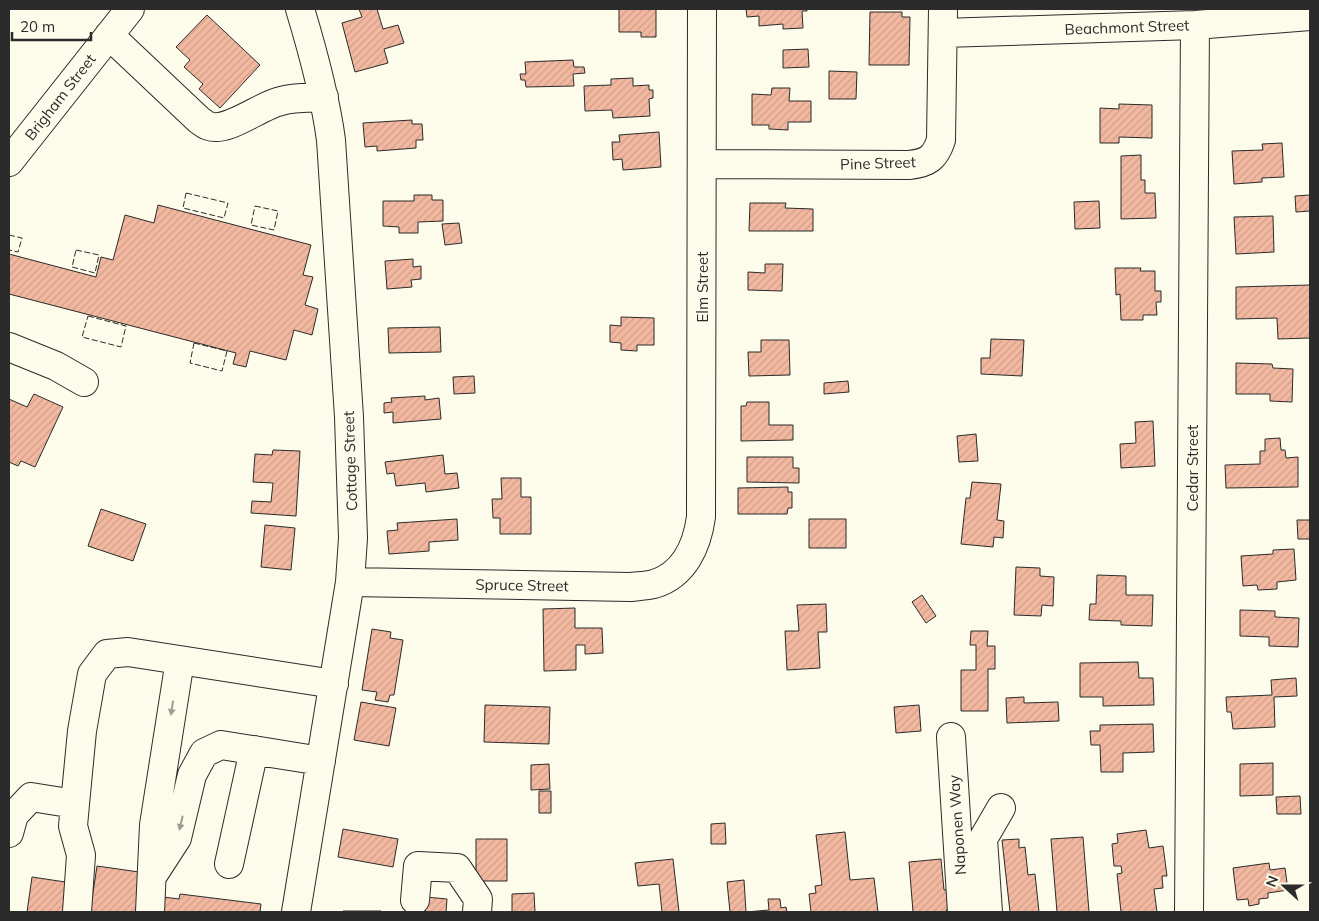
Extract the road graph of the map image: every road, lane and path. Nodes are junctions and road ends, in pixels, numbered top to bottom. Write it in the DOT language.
graph roads {
  1 [pos="130,9"];
  2 [pos="300,9"];
  3 [pos="702,9"];
  4 [pos="1310,16"];
  5 [pos="943,21"];
  6 [pos="1195,25"];
  7 [pos="109,35"];
  8 [pos="324,97"];
  9 [pos="9,162"];
  10 [pos="702,164"];
  11 [pos="9,347"];
  12 [pos="84,382"];
  13 [pos="685,562"];
  14 [pos="350,582"];
  15 [pos="180,660"];
  16 [pos="334,684"];
  17 [pos="951,738"];
  18 [pos="254,750"];
  19 [pos="320,761"];
  20 [pos="75,804"];
  21 [pos="1001,808"];
  22 [pos="9,833"];
  23 [pos="229,864"];
  24 [pos="153,875"];
  25 [pos="415,900"];
  26 [pos="77,912"];
  27 [pos="150,912"];
  28 [pos="296,912"];
  29 [pos="477,912"];
  30 [pos="962,912"];
  31 [pos="988,912"];
  32 [pos="1189,912"];
  1 -- 7 [label="street, Brigham Street"];
  2 -- 8 [label="street, Cottage Street"];
  3 -- 10 [label="street, Elm Street"];
  4 -- 6 [label="street, Beachmont Street"];
  5 -- 6 [label="street, Beachmont Street"];
  5 -- 10 [label="street, Pine Street"];
  6 -- 32 [label="street, Cedar Street"];
  7 -- 8 [label="street"];
  7 -- 9 [label="street, Brigham Street"];
  8 -- 14 [label="street, Cottage Street"];
  10 -- 13 [label="street, Elm Street"];
  11 -- 12 [label="street"];
  13 -- 14 [label="street, Spruce Street"];
  14 -- 16 [label="street, Cottage Street"];
  15 -- 16 [label="street"];
  15 -- 20 [label="street"];
  15 -- 24 [label="street, one-way"];
  16 -- 19 [label="street, Cottage Street"];
  17 -- 30 [label="street, Naponen Way"];
  18 -- 19 [label="street"];
  18 -- 23 [label="street"];
  18 -- 24 [label="street, one-way"];
  19 -- 28 [label="street, Cottage Street"];
  20 -- 22 [label="street"];
  20 -- 26 [label="street"];
  21 -- 31 [label="street"];
  24 -- 27 [label="street"];
  25 -- 29 [label="street"];
}
